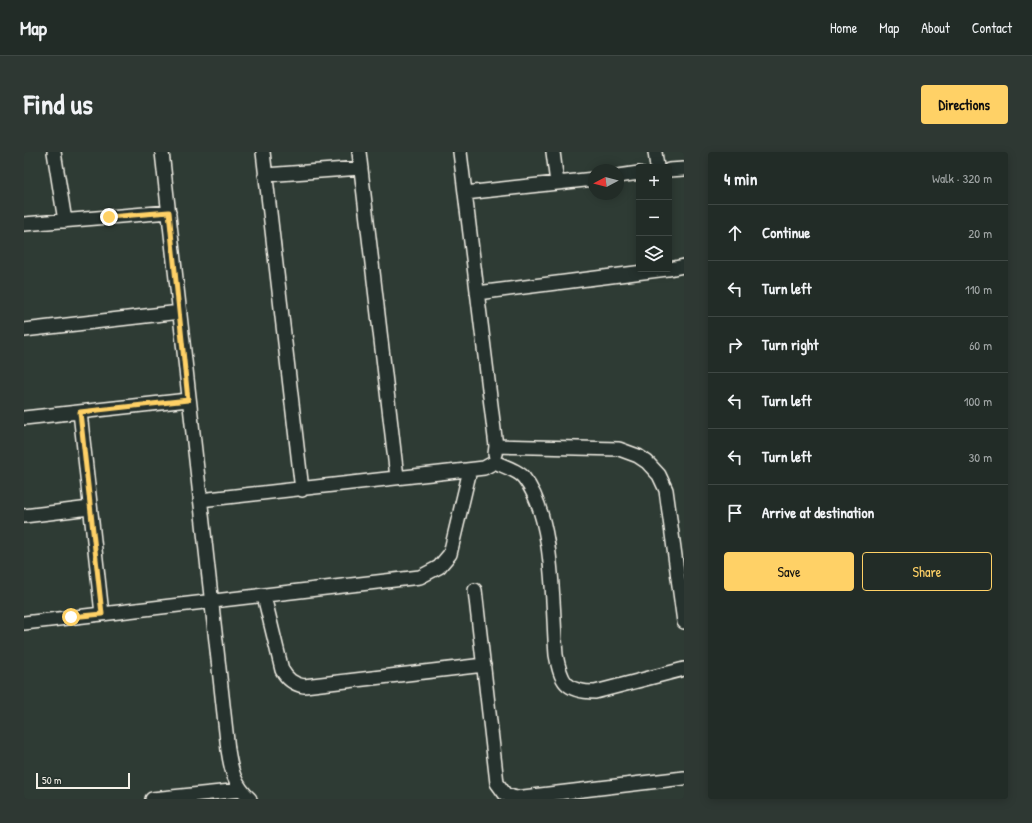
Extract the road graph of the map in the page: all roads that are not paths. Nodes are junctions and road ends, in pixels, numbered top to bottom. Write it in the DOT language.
graph roads {
  1 [pos="54,152"];
  2 [pos="162,152"];
  3 [pos="262,152"];
  4 [pos="359,152"];
  5 [pos="460,152"];
  6 [pos="553,152"];
  7 [pos="655,152"];
  8 [pos="657,164"];
  9 [pos="361,168"];
  10 [pos="684,169"];
  11 [pos="672,170"];
  12 [pos="636,173"];
  13 [pos="265,175"];
  14 [pos="624,175"];
  15 [pos="588,180"];
  16 [pos="557,183"];
  17 [pos="465,193"];
  18 [pos="169,212"];
  19 [pos="65,221"];
  20 [pos="24,224"];
  21 [pos="684,266"];
  22 [pos="672,268"];
  23 [pos="644,272"];
  24 [pos="477,293"];
  25 [pos="180,312"];
  26 [pos="24,330"];
  27 [pos="188,400"];
  28 [pos="80,412"];
  29 [pos="24,418"];
  30 [pos="496,446"];
  31 [pos="495,462"];
  32 [pos="470,470"];
  33 [pos="397,477"];
  34 [pos="302,490"];
  35 [pos="200,500"];
  36 [pos="90,508"];
  37 [pos="24,516"];
  38 [pos="475,590"];
  39 [pos="264,596"];
  40 [pos="212,602"];
  41 [pos="102,614"];
  42 [pos="684,622"];
  43 [pos="24,623"];
  44 [pos="484,664"];
  45 [pos="684,669"];
  46 [pos="684,778"];
  47 [pos="246,795"];
  48 [pos="152,799"];
  1 -- 19 [label="street"];
  2 -- 18 [label="street"];
  3 -- 13 [label="street"];
  4 -- 9 [label="street"];
  5 -- 17 [label="street"];
  6 -- 16 [label="street"];
  7 -- 8 [label="street"];
  9 -- 13 [label="street"];
  9 -- 33 [label="street"];
  10 -- 11 [label="street"];
  12 -- 14 [label="street"];
  13 -- 34 [label="street"];
  15 -- 16 [label="street"];
  16 -- 17 [label="street"];
  17 -- 24 [label="street"];
  18 -- 19 [label="street"];
  18 -- 25 [label="street"];
  19 -- 20 [label="street"];
  21 -- 22 [label="street"];
  23 -- 24 [label="street"];
  24 -- 30 [label="street"];
  25 -- 26 [label="street"];
  25 -- 27 [label="street"];
  27 -- 28 [label="street"];
  27 -- 35 [label="street"];
  28 -- 29 [label="street"];
  28 -- 36 [label="street"];
  30 -- 31 [label="street"];
  30 -- 42 [label="street"];
  31 -- 32 [label="street"];
  31 -- 45 [label="street"];
  32 -- 33 [label="street"];
  32 -- 39 [label="street"];
  33 -- 34 [label="street"];
  34 -- 35 [label="street"];
  35 -- 40 [label="street"];
  36 -- 37 [label="street"];
  36 -- 41 [label="street"];
  38 -- 44 [label="street"];
  39 -- 40 [label="street"];
  39 -- 44 [label="street"];
  40 -- 41 [label="street"];
  40 -- 47 [label="street"];
  41 -- 43 [label="street"];
  44 -- 46 [label="street"];
  47 -- 48 [label="street"];
}
